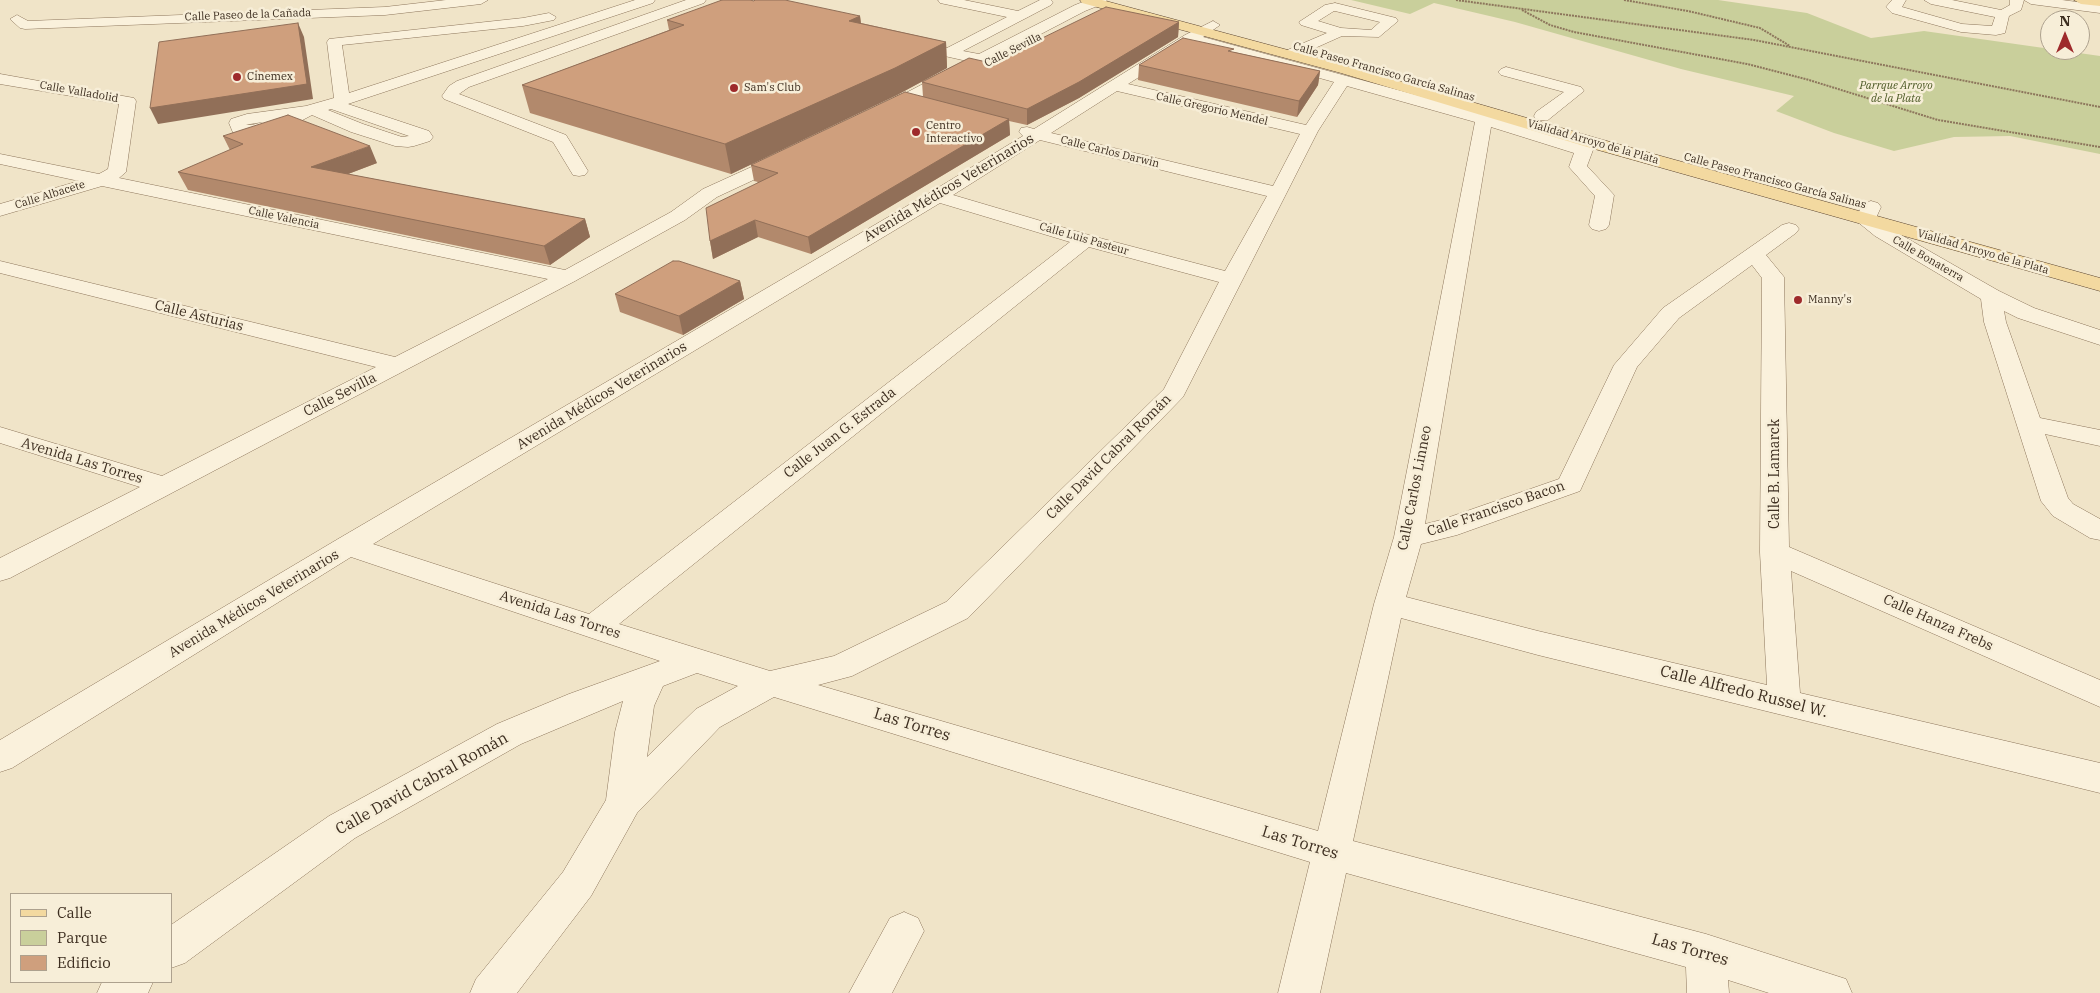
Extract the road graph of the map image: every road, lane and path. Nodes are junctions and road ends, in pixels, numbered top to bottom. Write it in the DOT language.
graph roads {
  1 [pos="366,0"];
  2 [pos="481,0"];
  3 [pos="648,0"];
  4 [pos="698,0"];
  5 [pos="945,0"];
  6 [pos="1039,0"];
  7 [pos="1123,0"];
  8 [pos="1132,0"];
  9 [pos="1456,0"];
  10 [pos="1624,0"];
  11 [pos="1899,0"];
  12 [pos="1931,0"];
  13 [pos="2017,0"];
  14 [pos="2032,0"];
  15 [pos="2082,0"];
  16 [pos="968,2"];
  17 [pos="1097,2"];
  18 [pos="2100,2"];
  19 [pos="236,5"];
  20 [pos="104,7"];
  21 [pos="1519,9"];
  22 [pos="2100,9"];
  23 [pos="385,11"];
  24 [pos="558,14"];
  25 [pos="2003,14"];
  26 [pos="250,15"];
  27 [pos="1021,16"];
  28 [pos="17,19"];
  29 [pos="114,20"];
  30 [pos="523,22"];
  31 [pos="550,31"];
  32 [pos="1202,31"];
  33 [pos="605,32"];
  34 [pos="1340,32"];
  35 [pos="632,39"];
  36 [pos="897,41"];
  37 [pos="1793,48"];
  38 [pos="950,52"];
  39 [pos="1296,52"];
  40 [pos="986,60"];
  41 [pos="1506,72"];
  42 [pos="0,79"];
  43 [pos="1343,80"];
  44 [pos="1114,86"];
  45 [pos="337,103"];
  46 [pos="522,108"];
  47 [pos="2100,108"];
  48 [pos="360,114"];
  49 [pos="504,116"];
  50 [pos="1542,116"];
  51 [pos="1484,120"];
  52 [pos="342,121"];
  53 [pos="870,121"];
  54 [pos="1013,129"];
  55 [pos="1310,131"];
  56 [pos="1037,135"];
  57 [pos="1587,146"];
  58 [pos="2100,147"];
  59 [pos="802,155"];
  60 [pos="0,159"];
  61 [pos="579,171"];
  62 [pos="101,180"];
  63 [pos="1279,193"];
  64 [pos="938,196"];
  65 [pos="0,210"];
  66 [pos="1869,213"];
  67 [pos="1599,225"];
  68 [pos="1789,229"];
  69 [pos="1085,240"];
  70 [pos="1754,254"];
  71 [pos="0,267"];
  72 [pos="2100,270"];
  73 [pos="568,277"];
  74 [pos="1231,279"];
  75 [pos="2100,285"];
  76 [pos="1991,296"];
  77 [pos="2100,338"];
  78 [pos="398,365"];
  79 [pos="2030,423"];
  80 [pos="0,435"];
  81 [pos="2100,438"];
  82 [pos="165,486"];
  83 [pos="2100,531"];
  84 [pos="1408,537"];
  85 [pos="348,546"];
  86 [pos="1775,552"];
  87 [pos="0,571"];
  88 [pos="1389,604"];
  89 [pos="594,626"];
  90 [pos="696,661"];
  91 [pos="650,678"];
  92 [pos="771,683"];
  93 [pos="2100,694"];
  94 [pos="1784,702"];
  95 [pos="0,758"];
  96 [pos="2100,778"];
  97 [pos="624,802"];
  98 [pos="1332,852"];
  99 [pos="904,930"];
  100 [pos="172,948"];
  101 [pos="1706,953"];
  102 [pos="131,983"];
  103 [pos="118,993"];
  104 [pos="491,993"];
  105 [pos="870,993"];
  106 [pos="1299,993"];
  107 [pos="1708,993"];
  108 [pos="1831,993"];
  1 -- 23 [label="street"];
  2 -- 23 [label="street, Calle Paseo de la Cañada"];
  3 -- 31 [label="street"];
  4 -- 33 [label="street"];
  5 -- 16 [label="street"];
  6 -- 27 [label="street"];
  7 -- 17 [label="street, Calle Sevilla"];
  8 -- 32 [label="main road"];
  9 -- 21 [label="path"];
  10 -- 37 [label="path"];
  11 -- 25 [label="street"];
  12 -- 25 [label="street"];
  13 -- 25 [label="street"];
  14 -- 22 [label="street"];
  15 -- 18 [label="main road"];
  16 -- 27 [label="street"];
  17 -- 32 [label="main road, Vialidad Arroyo de la Plata"];
  17 -- 40 [label="street, Calle Sevilla"];
  19 -- 26 [label="street"];
  20 -- 29 [label="street"];
  21 -- 37 [label="path"];
  21 -- 58 [label="path"];
  23 -- 26 [label="street, Calle Paseo de la Cañada"];
  24 -- 30 [label="street"];
  26 -- 29 [label="street, Calle Paseo de la Cañada"];
  27 -- 38 [label="street"];
  28 -- 29 [label="street, Calle Paseo de la Cañada"];
  30 -- 31 [label="street"];
  30 -- 45 [label="street"];
  31 -- 45 [label="street"];
  32 -- 39 [label="main road, Vialidad Arroyo de la Plata"];
  32 -- 43 [label="street"];
  32 -- 44 [label="street, Avenida Médicos Veterinarios"];
  33 -- 35 [label="street"];
  33 -- 49 [label="street"];
  34 -- 34 [label="street"];
  34 -- 39 [label="street"];
  36 -- 38 [label="street"];
  37 -- 47 [label="path"];
  38 -- 40 [label="street"];
  39 -- 50 [label="main road, Calle Paseo Francisco García Salinas"];
  39 -- 57 [label="main road, Vialidad Arroyo de la Plata"];
  40 -- 53 [label="street, Calle Sevilla"];
  41 -- 50 [label="street"];
  42 -- 62 [label="street, Calle Valladolid"];
  43 -- 51 [label="street"];
  43 -- 55 [label="street, Calle David Cabral Román"];
  44 -- 55 [label="street, Calle Gregorio Mendel"];
  44 -- 56 [label="street, Avenida Médicos Veterinarios"];
  45 -- 48 [label="street"];
  45 -- 52 [label="street"];
  46 -- 49 [label="street"];
  48 -- 52 [label="street"];
  48 -- 52 [label="street"];
  49 -- 61 [label="street"];
  50 -- 66 [label="main road, Calle Paseo Francisco García Salinas"];
  51 -- 57 [label="street"];
  51 -- 84 [label="street, Calle Carlos Linneo"];
  54 -- 56 [label="street, Calle Carlos Darwin"];
  55 -- 63 [label="street, Calle David Cabral Román"];
  56 -- 63 [label="street, Calle Carlos Darwin"];
  56 -- 64 [label="street, Avenida Médicos Veterinarios"];
  57 -- 66 [label="main road, Vialidad Arroyo de la Plata"];
  57 -- 67 [label="street"];
  59 -- 73 [label="street, Calle Sevilla"];
  60 -- 62 [label="street, Calle Valencia"];
  62 -- 65 [label="street, Calle Albacete"];
  62 -- 73 [label="street, Calle Valencia"];
  63 -- 74 [label="street, Calle David Cabral Román"];
  64 -- 69 [label="street, Calle Luis Pasteur"];
  64 -- 85 [label="street, Avenida Médicos Veterinarios"];
  66 -- 72 [label="main road, Calle Paseo Francisco García Salinas"];
  66 -- 75 [label="main road, Vialidad Arroyo de la Plata"];
  66 -- 76 [label="street, Calle Bonaterra"];
  68 -- 70 [label="street, Calle Francisco Bacon"];
  69 -- 74 [label="street, Calle Luis Pasteur"];
  69 -- 89 [label="street, Calle Juan G. Estrada"];
  70 -- 84 [label="street, Calle Francisco Bacon"];
  70 -- 86 [label="street, Calle B. Lamarck"];
  71 -- 78 [label="street, Calle Asturias"];
  73 -- 78 [label="street, Calle Sevilla"];
  74 -- 92 [label="street, Calle David Cabral Román"];
  76 -- 77 [label="street, Calle Bonaterra"];
  76 -- 79 [label="street"];
  78 -- 82 [label="street, Calle Sevilla"];
  79 -- 81 [label="street"];
  79 -- 83 [label="street"];
  80 -- 82 [label="street, Avenida Las Torres"];
  82 -- 87 [label="street, Calle Sevilla"];
  84 -- 88 [label="street, Calle Carlos Linneo"];
  85 -- 89 [label="street, Avenida Las Torres"];
  85 -- 95 [label="street, Avenida Médicos Veterinarios"];
  86 -- 93 [label="street, Calle Hanza Frebs"];
  86 -- 94 [label="street, Calle B. Lamarck"];
  88 -- 94 [label="street, Calle Alfredo Russel W."];
  88 -- 98 [label="street, Calle Carlos Linneo"];
  89 -- 90 [label="street, Avenida Las Torres"];
  90 -- 91 [label="street, Calle David Cabral Román"];
  90 -- 92 [label="street, Avenida Las Torres"];
  91 -- 97 [label="street"];
  91 -- 100 [label="street, Calle David Cabral Román"];
  92 -- 97 [label="street"];
  92 -- 98 [label="street, Las Torres"];
  94 -- 96 [label="street, Calle Alfredo Russel W."];
  97 -- 104 [label="street"];
  98 -- 101 [label="street, Las Torres"];
  98 -- 106 [label="street, Calle Carlos Linneo"];
  99 -- 105 [label="street"];
  101 -- 107 [label="street"];
  101 -- 108 [label="street, Las Torres"];
  102 -- 103 [label="street"];
}
